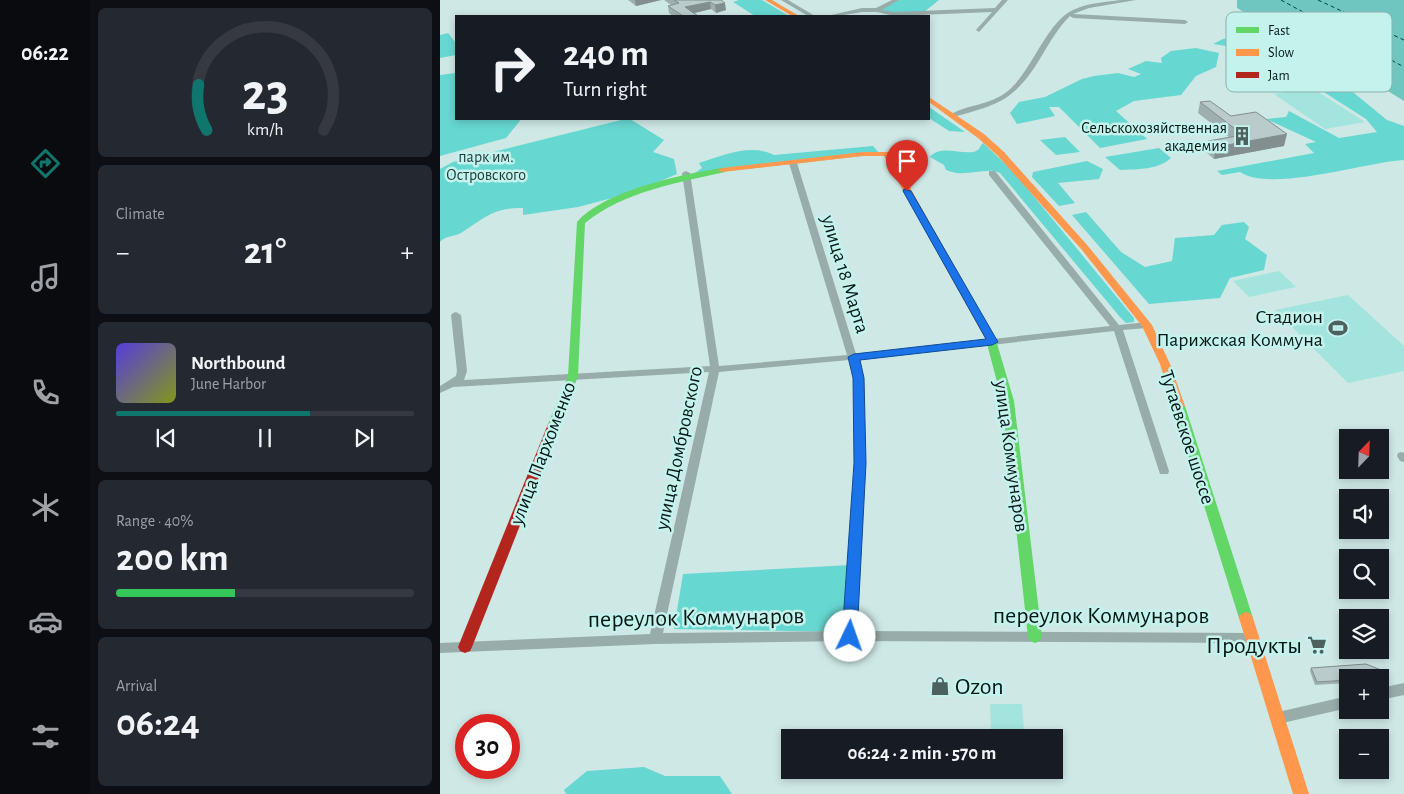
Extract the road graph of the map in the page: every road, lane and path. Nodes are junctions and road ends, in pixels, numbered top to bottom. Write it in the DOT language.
graph roads {
  1 [pos="768,0"];
  2 [pos="784,0"];
  3 [pos="896,0"];
  4 [pos="1005,0"];
  5 [pos="1133,0"];
  6 [pos="876,10"];
  7 [pos="997,10"];
  8 [pos="794,15"];
  9 [pos="810,15"];
  10 [pos="835,15"];
  11 [pos="1067,15"];
  12 [pos="1185,22"];
  13 [pos="979,30"];
  14 [pos="930,100"];
  15 [pos="953,115"];
  16 [pos="793,163"];
  17 [pos="992,173"];
  18 [pos="686,176"];
  19 [pos="456,316"];
  20 [pos="1146,325"];
  21 [pos="1117,327"];
  22 [pos="992,342"];
  23 [pos="854,357"];
  24 [pos="715,369"];
  25 [pos="573,376"];
  26 [pos="451,384"];
  27 [pos="440,390"];
  28 [pos="1164,471"];
  29 [pos="850,636"];
  30 [pos="1035,637"];
  31 [pos="1253,638"];
  32 [pos="654,639"];
  33 [pos="465,647"];
  34 [pos="440,648"];
  35 [pos="1404,688"];
  36 [pos="1389,692"];
  37 [pos="1339,704"];
  38 [pos="1278,718"];
  39 [pos="1302,794"];
  1 -- 8 [label="street"];
  2 -- 9 [label="street"];
  3 -- 6 [label="street"];
  4 -- 7 [label="street"];
  5 -- 11 [label="street"];
  6 -- 7 [label="street"];
  6 -- 10 [label="street"];
  7 -- 13 [label="street"];
  11 -- 12 [label="street"];
  11 -- 15 [label="street"];
  14 -- 15 [label="street, Тутаевское шоссе"];
  15 -- 20 [label="street, Тутаевское шоссе"];
  16 -- 18 [label="street"];
  16 -- 22 [label="street, улица Коммунаров"];
  16 -- 23 [label="street, улица 18 Марта"];
  17 -- 21 [label="street"];
  18 -- 24 [label="street, улица Домбровского"];
  18 -- 25 [label="street, улица Пархоменко"];
  19 -- 26 [label="street"];
  20 -- 21 [label="street"];
  20 -- 31 [label="street, Тутаевское шоссе"];
  21 -- 22 [label="street"];
  21 -- 28 [label="street"];
  22 -- 23 [label="street"];
  22 -- 30 [label="street, улица Коммунаров"];
  23 -- 24 [label="street"];
  23 -- 29 [label="street, улица 18 Марта"];
  24 -- 25 [label="street"];
  24 -- 32 [label="street, улица Домбровского"];
  25 -- 26 [label="street"];
  25 -- 33 [label="street, улица Пархоменко"];
  26 -- 27 [label="street"];
  29 -- 30 [label="street, переулок Коммунаров"];
  29 -- 32 [label="street, переулок Коммунаров"];
  30 -- 31 [label="street, переулок Коммунаров"];
  31 -- 38 [label="street, Тутаевское шоссе"];
  32 -- 33 [label="street, переулок Коммунаров"];
  33 -- 34 [label="street, переулок Коммунаров"];
  35 -- 36 [label="street"];
  37 -- 38 [label="street"];
  38 -- 39 [label="street, Тутаевское шоссе"];
}
